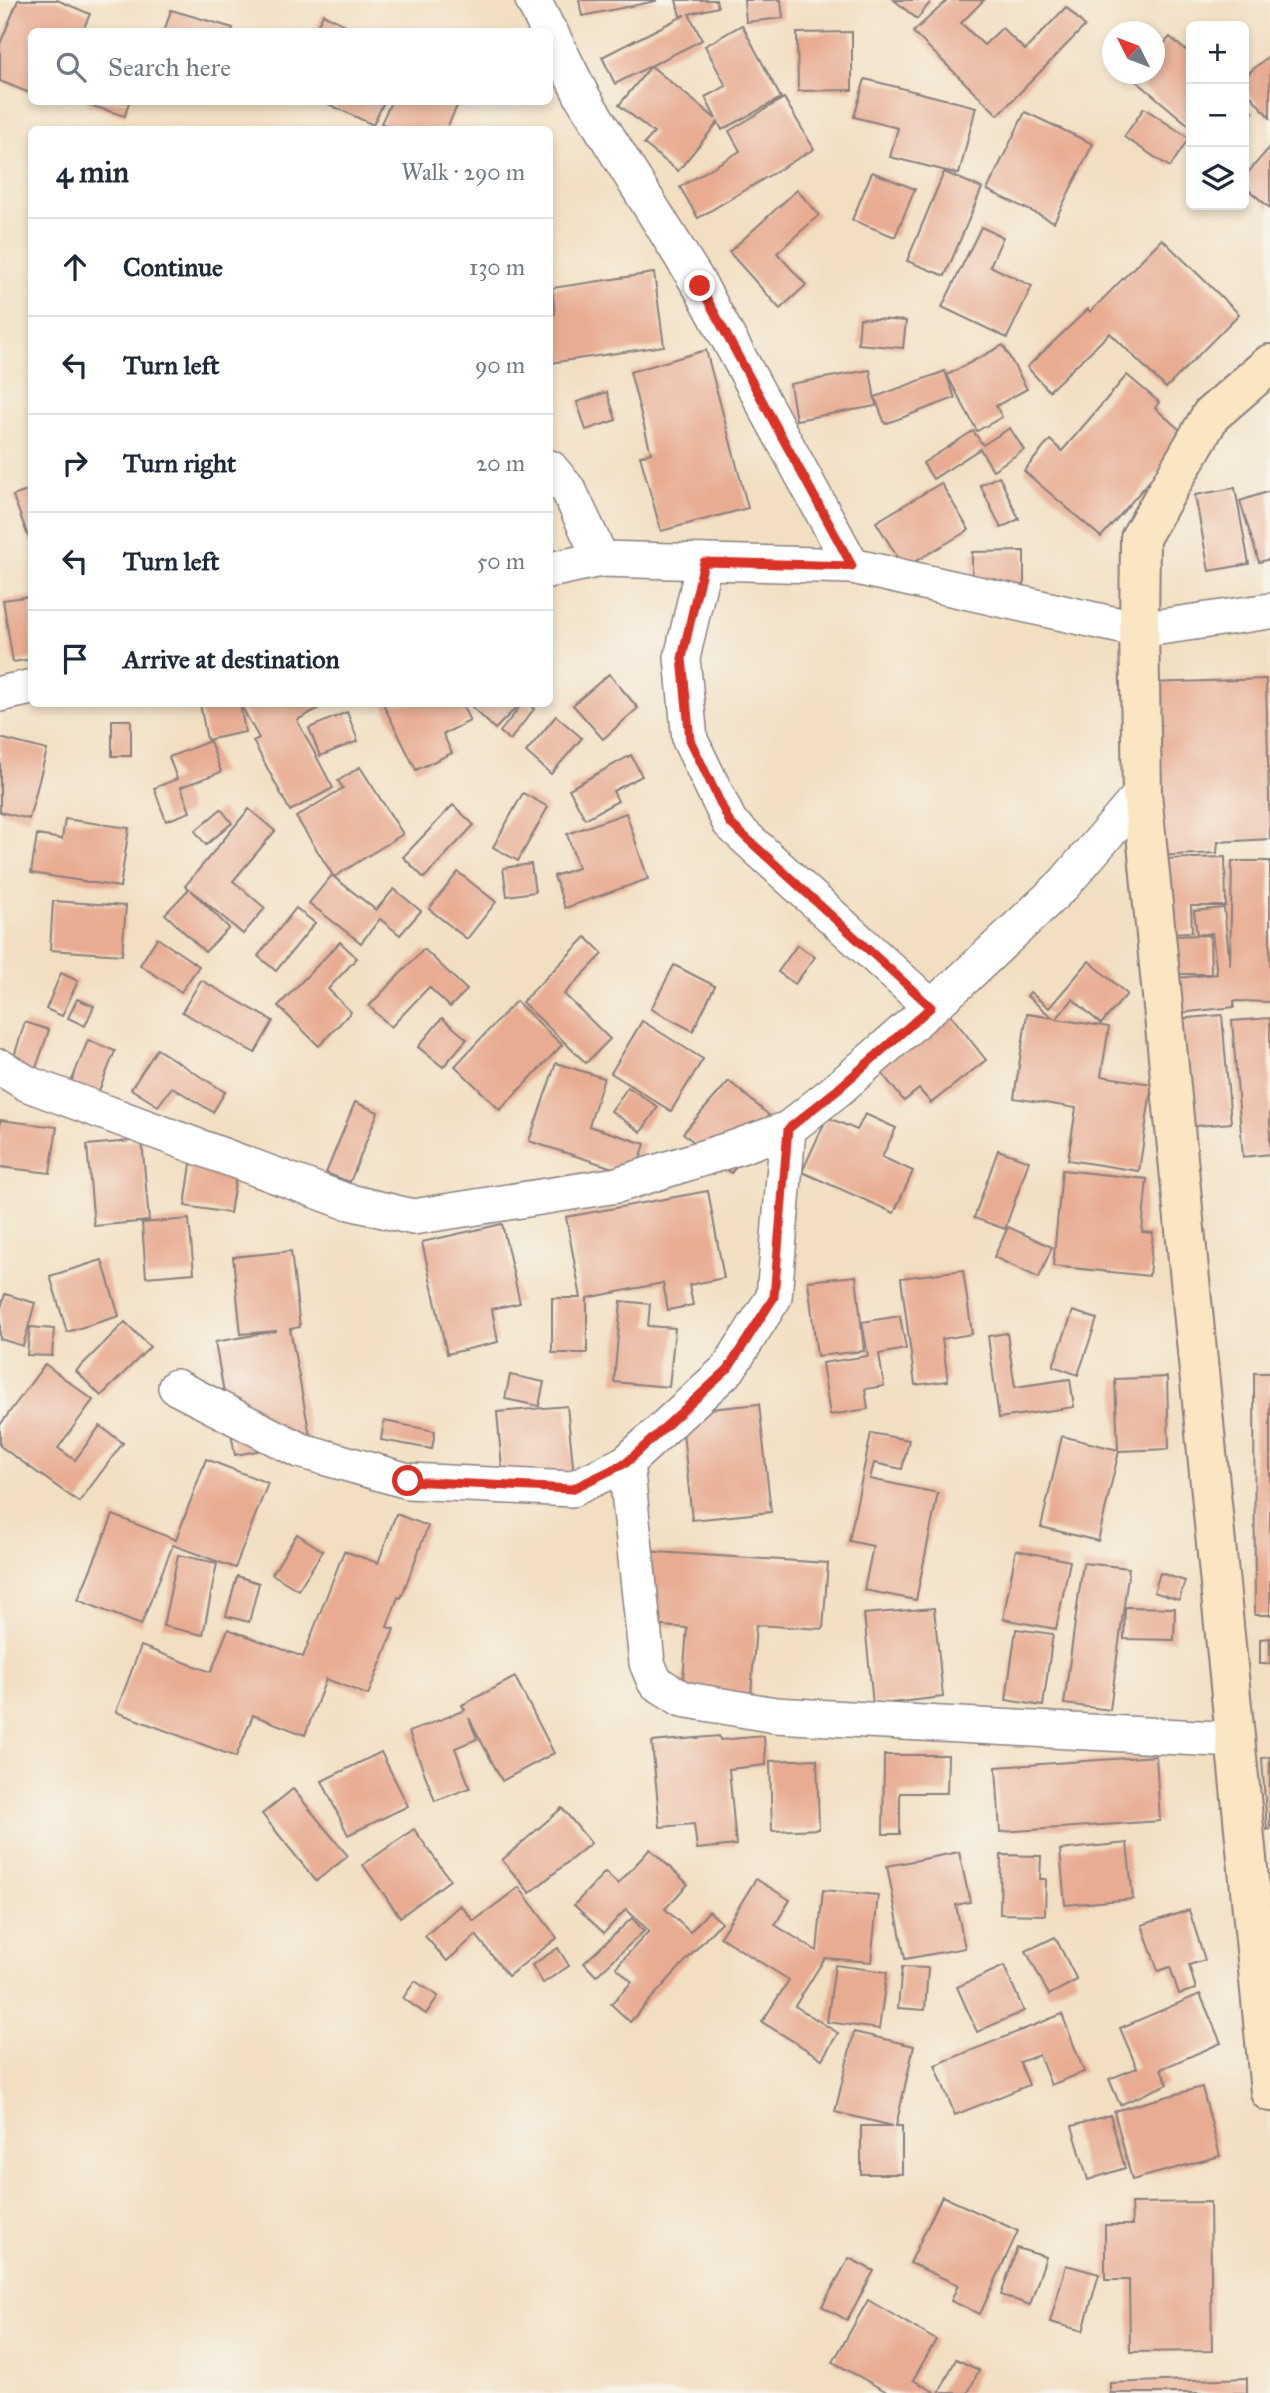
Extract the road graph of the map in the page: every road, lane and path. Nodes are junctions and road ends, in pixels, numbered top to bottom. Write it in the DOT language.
graph roads {
  1 [pos="533,0"];
  2 [pos="547,28"];
  3 [pos="553,40"];
  4 [pos="1270,364"];
  5 [pos="553,472"];
  6 [pos="601,559"];
  7 [pos="704,562"];
  8 [pos="852,566"];
  9 [pos="553,569"];
  10 [pos="1270,611"];
  11 [pos="1139,630"];
  12 [pos="28,688"];
  13 [pos="0,694"];
  14 [pos="1142,793"];
  15 [pos="931,1007"];
  16 [pos="0,1067"];
  17 [pos="788,1129"];
  18 [pos="176,1387"];
  19 [pos="626,1463"];
  20 [pos="1236,1740"];
  21 [pos="1270,2092"];
  1 -- 2 [label="street"];
  3 -- 8 [label="street"];
  4 -- 11 [label="street"];
  5 -- 6 [label="street"];
  6 -- 7 [label="street"];
  6 -- 9 [label="street"];
  7 -- 8 [label="street"];
  7 -- 15 [label="street"];
  8 -- 11 [label="street"];
  10 -- 11 [label="street"];
  11 -- 14 [label="street"];
  12 -- 13 [label="street"];
  14 -- 15 [label="street"];
  14 -- 20 [label="street"];
  15 -- 17 [label="street"];
  16 -- 17 [label="street"];
  17 -- 19 [label="street"];
  18 -- 19 [label="street"];
  19 -- 20 [label="street"];
  20 -- 21 [label="street"];
}
